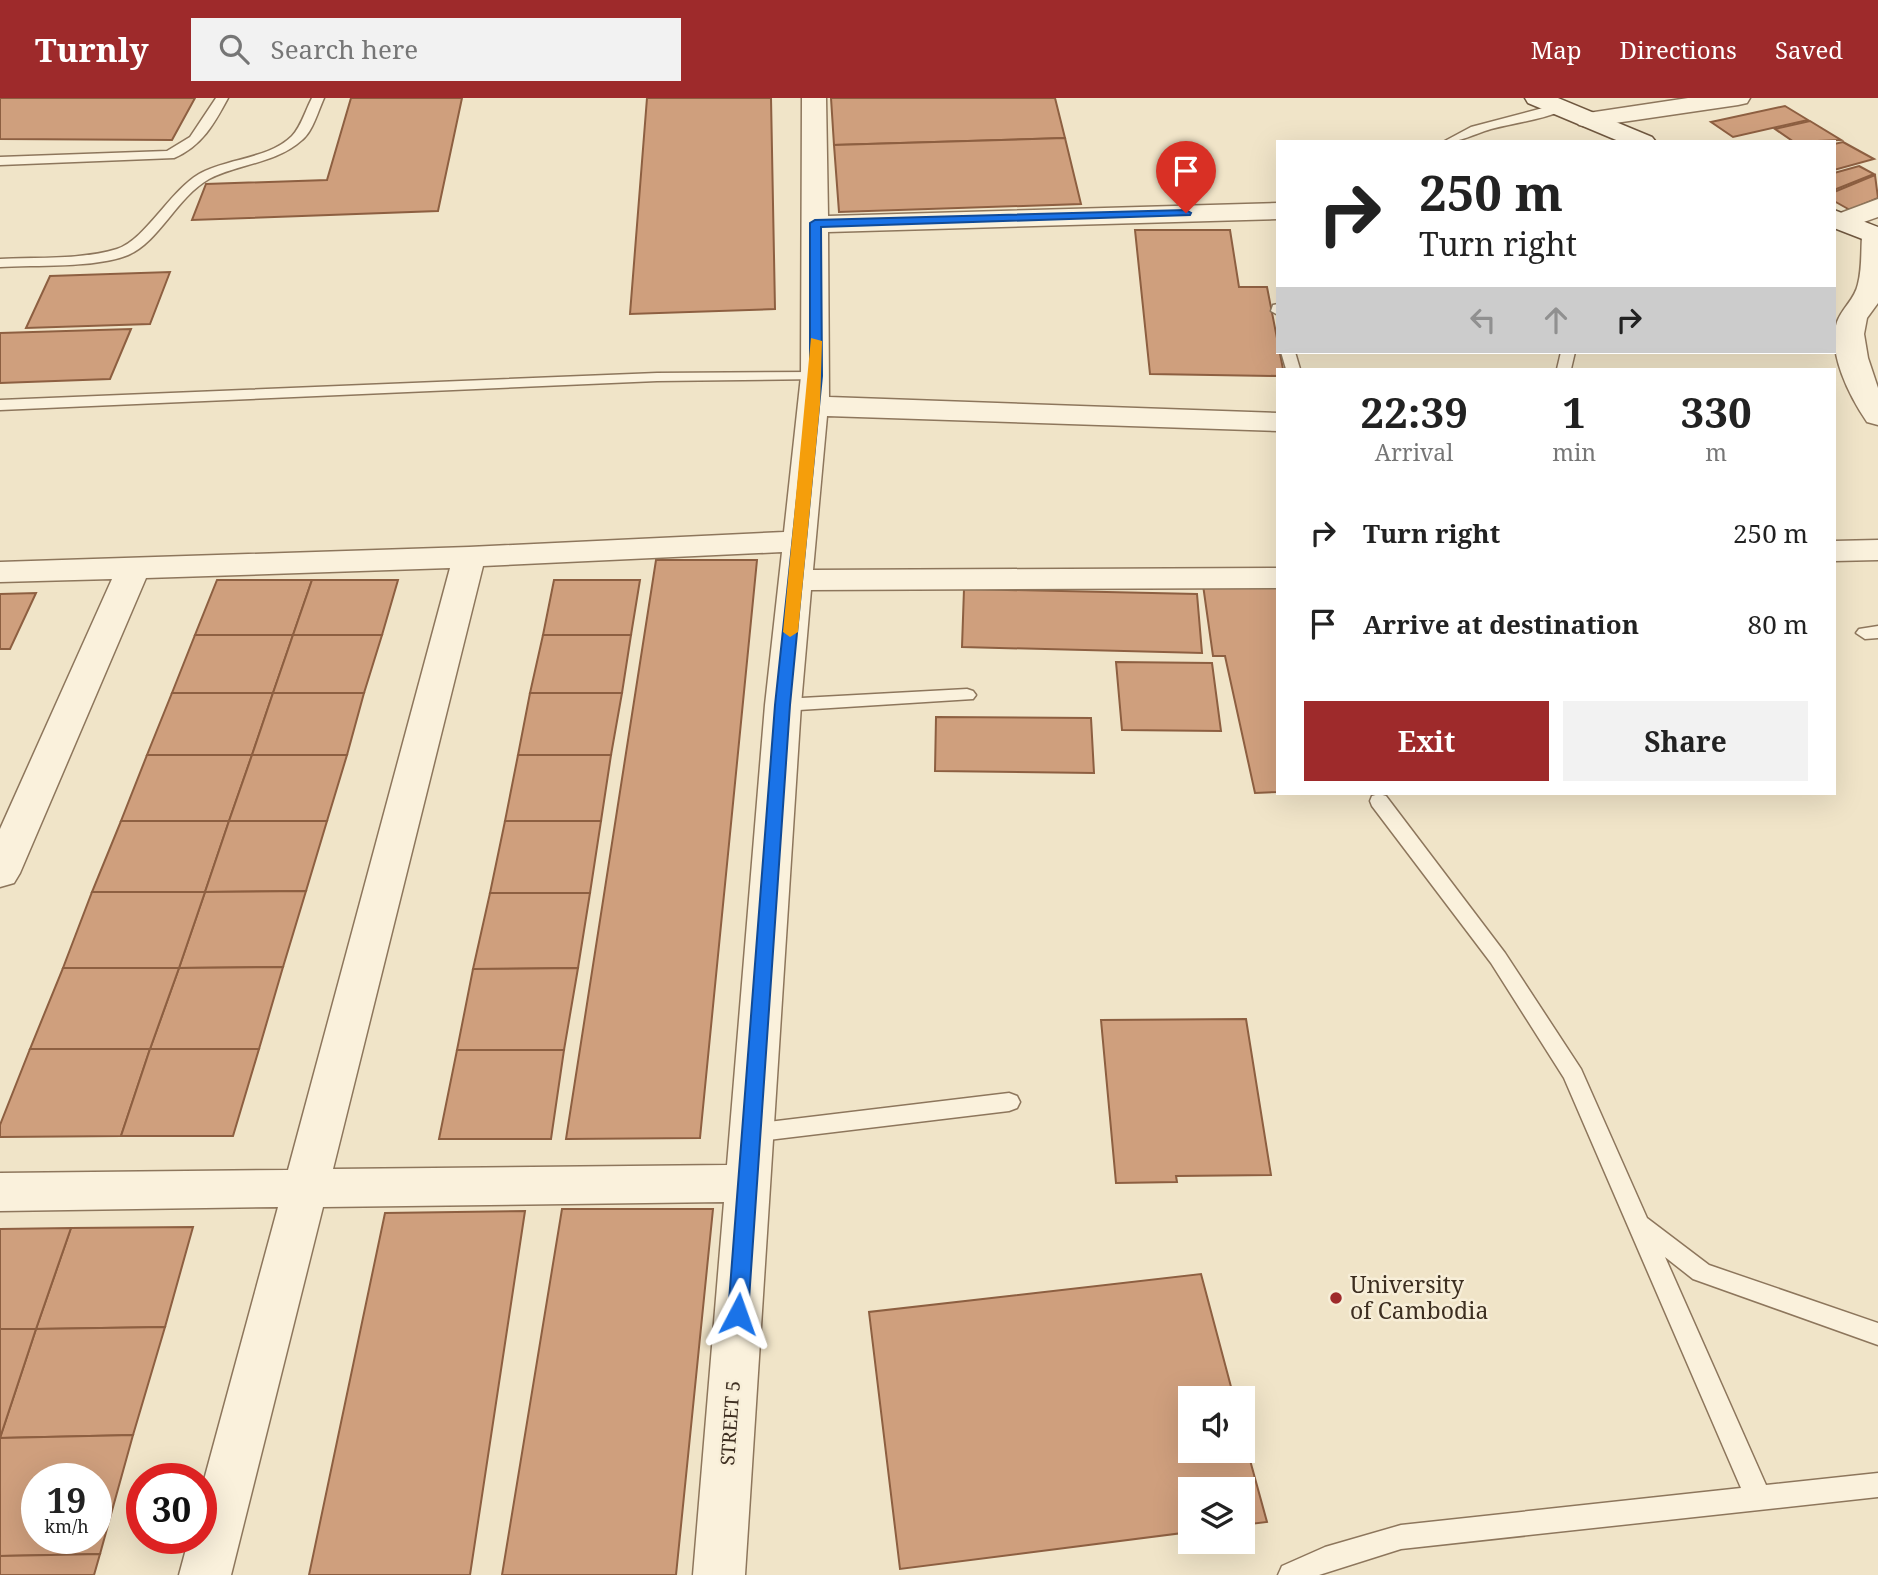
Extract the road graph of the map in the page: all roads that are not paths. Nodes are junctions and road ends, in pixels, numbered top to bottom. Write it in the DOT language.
graph roads {
  1 [pos="222,98"];
  2 [pos="318,98"];
  3 [pos="814,98"];
  4 [pos="1738,98"];
  5 [pos="1548,103"];
  6 [pos="1588,120"];
  7 [pos="1453,140"];
  8 [pos="1638,140"];
  9 [pos="0,161"];
  10 [pos="1878,207"];
  11 [pos="1276,211"];
  12 [pos="1839,220"];
  13 [pos="815,223"];
  14 [pos="1877,237"];
  15 [pos="0,263"];
  16 [pos="1845,371"];
  17 [pos="815,391"];
  18 [pos="0,405"];
  19 [pos="1878,416"];
  20 [pos="1276,422"];
  21 [pos="799,541"];
  22 [pos="1878,550"];
  23 [pos="1836,551"];
  24 [pos="469,557"];
  25 [pos="133,570"];
  26 [pos="0,572"];
  27 [pos="1276,578"];
  28 [pos="796,580"];
  29 [pos="967,695"];
  30 [pos="783,705"];
  31 [pos="1378,801"];
  32 [pos="0,873"];
  33 [pos="1009,1102"];
  34 [pos="751,1133"];
  35 [pos="747,1183"];
  36 [pos="305,1188"];
  37 [pos="0,1192"];
  38 [pos="1639,1225"];
  39 [pos="1878,1334"];
  40 [pos="1878,1485"];
  41 [pos="1759,1499"];
  42 [pos="205,1575"];
  43 [pos="719,1575"];
  44 [pos="1292,1575"];
  1 -- 9 [label="lane"];
  2 -- 15 [label="lane"];
  3 -- 13 [label="street, STREET 5"];
  4 -- 6 [label="street"];
  5 -- 6 [label="street"];
  5 -- 7 [label="lane"];
  6 -- 8 [label="street"];
  10 -- 12 [label="street"];
  11 -- 13 [label="street"];
  12 -- 14 [label="street"];
  13 -- 17 [label="street, STREET 5"];
  14 -- 16 [label="street"];
  16 -- 19 [label="street"];
  17 -- 18 [label="lane"];
  17 -- 20 [label="street"];
  17 -- 21 [label="street, STREET 5"];
  21 -- 24 [label="street"];
  21 -- 28 [label="street, STREET 5"];
  22 -- 23 [label="street"];
  24 -- 25 [label="street"];
  24 -- 36 [label="street"];
  25 -- 26 [label="street"];
  25 -- 32 [label="street"];
  27 -- 28 [label="street"];
  28 -- 30 [label="street, STREET 5"];
  29 -- 30 [label="lane"];
  30 -- 34 [label="street, STREET 5"];
  31 -- 38 [label="lane"];
  33 -- 34 [label="lane"];
  34 -- 35 [label="street, STREET 5"];
  35 -- 36 [label="street"];
  35 -- 43 [label="street, STREET 5"];
  36 -- 37 [label="street"];
  36 -- 42 [label="street"];
  38 -- 39 [label="lane"];
  38 -- 41 [label="lane"];
  40 -- 41 [label="lane"];
  41 -- 44 [label="lane"];
}
